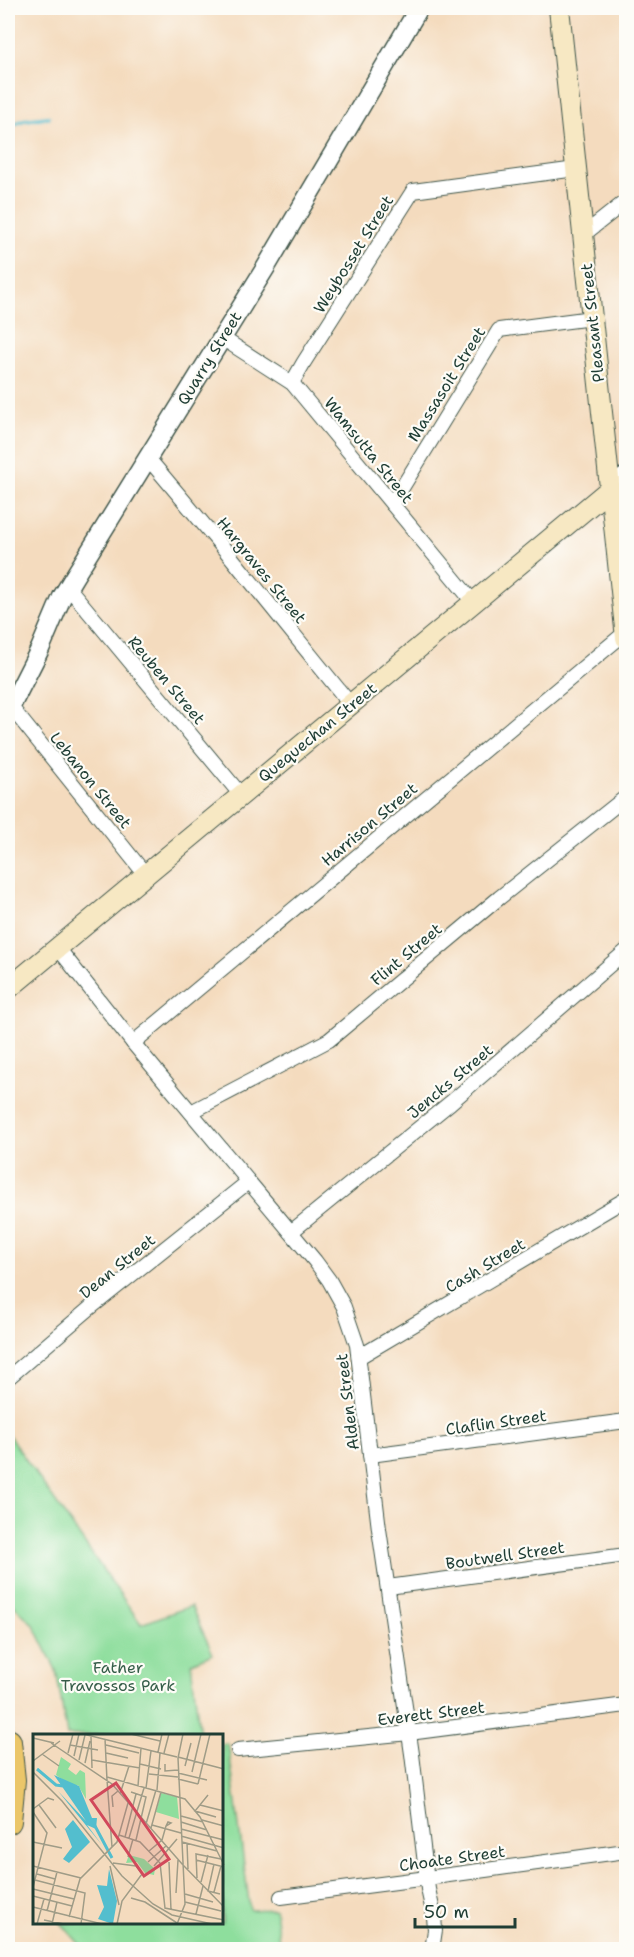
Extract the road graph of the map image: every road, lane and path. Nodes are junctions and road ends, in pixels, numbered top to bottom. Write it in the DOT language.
graph roads {
  1 [pos="419,8"];
  2 [pos="559,8"];
  3 [pos="576,169"];
  4 [pos="627,201"];
  5 [pos="583,235"];
  6 [pos="592,318"];
  7 [pos="222,338"];
  8 [pos="292,383"];
  9 [pos="147,458"];
  10 [pos="627,476"];
  11 [pos="610,489"];
  12 [pos="392,504"];
  13 [pos="68,587"];
  14 [pos="474,603"];
  15 [pos="626,633"];
  16 [pos="627,638"];
  17 [pos="351,705"];
  18 [pos="9,710"];
  19 [pos="241,795"];
  20 [pos="627,797"];
  21 [pos="145,874"];
  22 [pos="58,948"];
  23 [pos="627,951"];
  24 [pos="8,989"];
  25 [pos="133,1043"];
  26 [pos="191,1112"];
  27 [pos="248,1182"];
  28 [pos="627,1199"];
  29 [pos="291,1232"];
  30 [pos="359,1357"];
  31 [pos="8,1378"];
  32 [pos="627,1421"];
  33 [pos="370,1455"];
  34 [pos="627,1556"];
  35 [pos="388,1587"];
  36 [pos="627,1705"];
  37 [pos="409,1733"];
  38 [pos="8,1742"];
  39 [pos="238,1750"];
  40 [pos="8,1821"];
  41 [pos="627,1851"];
  42 [pos="427,1878"];
  43 [pos="281,1896"];
  44 [pos="432,1950"];
  1 -- 7 [label="street, Quarry Street"];
  2 -- 3 [label="main road, Pleasant Street"];
  3 -- 5 [label="main road, Pleasant Street"];
  3 -- 8 [label="street, Weybosset Street"];
  4 -- 5 [label="street"];
  5 -- 6 [label="main road, Pleasant Street"];
  6 -- 11 [label="main road, Pleasant Street"];
  6 -- 12 [label="street, Massasoit Street"];
  7 -- 8 [label="street, Wamsutta Street"];
  7 -- 9 [label="street, Quarry Street"];
  8 -- 12 [label="street, Wamsutta Street"];
  9 -- 13 [label="street, Quarry Street"];
  9 -- 17 [label="street, Hargraves Street"];
  10 -- 11 [label="street, Quequechan Street"];
  11 -- 14 [label="main road, Quequechan Street"];
  11 -- 15 [label="main road, Pleasant Street"];
  12 -- 14 [label="street, Wamsutta Street"];
  13 -- 18 [label="street, Quarry Street"];
  13 -- 19 [label="street, Reuben Street"];
  14 -- 17 [label="main road, Quequechan Street"];
  15 -- 16 [label="main road, Pleasant Street"];
  15 -- 25 [label="street, Harrison Street"];
  17 -- 19 [label="main road, Quequechan Street"];
  18 -- 21 [label="street, Lebanon Street"];
  19 -- 21 [label="main road, Quequechan Street"];
  20 -- 26 [label="street, Flint Street"];
  21 -- 22 [label="main road, Quequechan Street"];
  22 -- 24 [label="main road, Quequechan Street"];
  22 -- 25 [label="street, Alden Street"];
  23 -- 29 [label="street, Jencks Street"];
  25 -- 26 [label="street, Alden Street"];
  26 -- 27 [label="street, Alden Street"];
  27 -- 29 [label="street, Alden Street"];
  27 -- 31 [label="street, Dean Street"];
  28 -- 30 [label="street, Cash Street"];
  29 -- 30 [label="street, Alden Street"];
  30 -- 33 [label="street, Alden Street"];
  32 -- 33 [label="street, Claflin Street"];
  33 -- 35 [label="street, Alden Street"];
  34 -- 35 [label="street, Boutwell Street"];
  35 -- 37 [label="street, Alden Street"];
  36 -- 37 [label="street, Everett Street"];
  37 -- 39 [label="street, Everett Street"];
  37 -- 42 [label="street, Alden Street"];
  38 -- 40 [label="highway"];
  41 -- 42 [label="street, Choate Street"];
  42 -- 43 [label="street, Choate Street"];
  42 -- 44 [label="street, Alden Street"];
}
